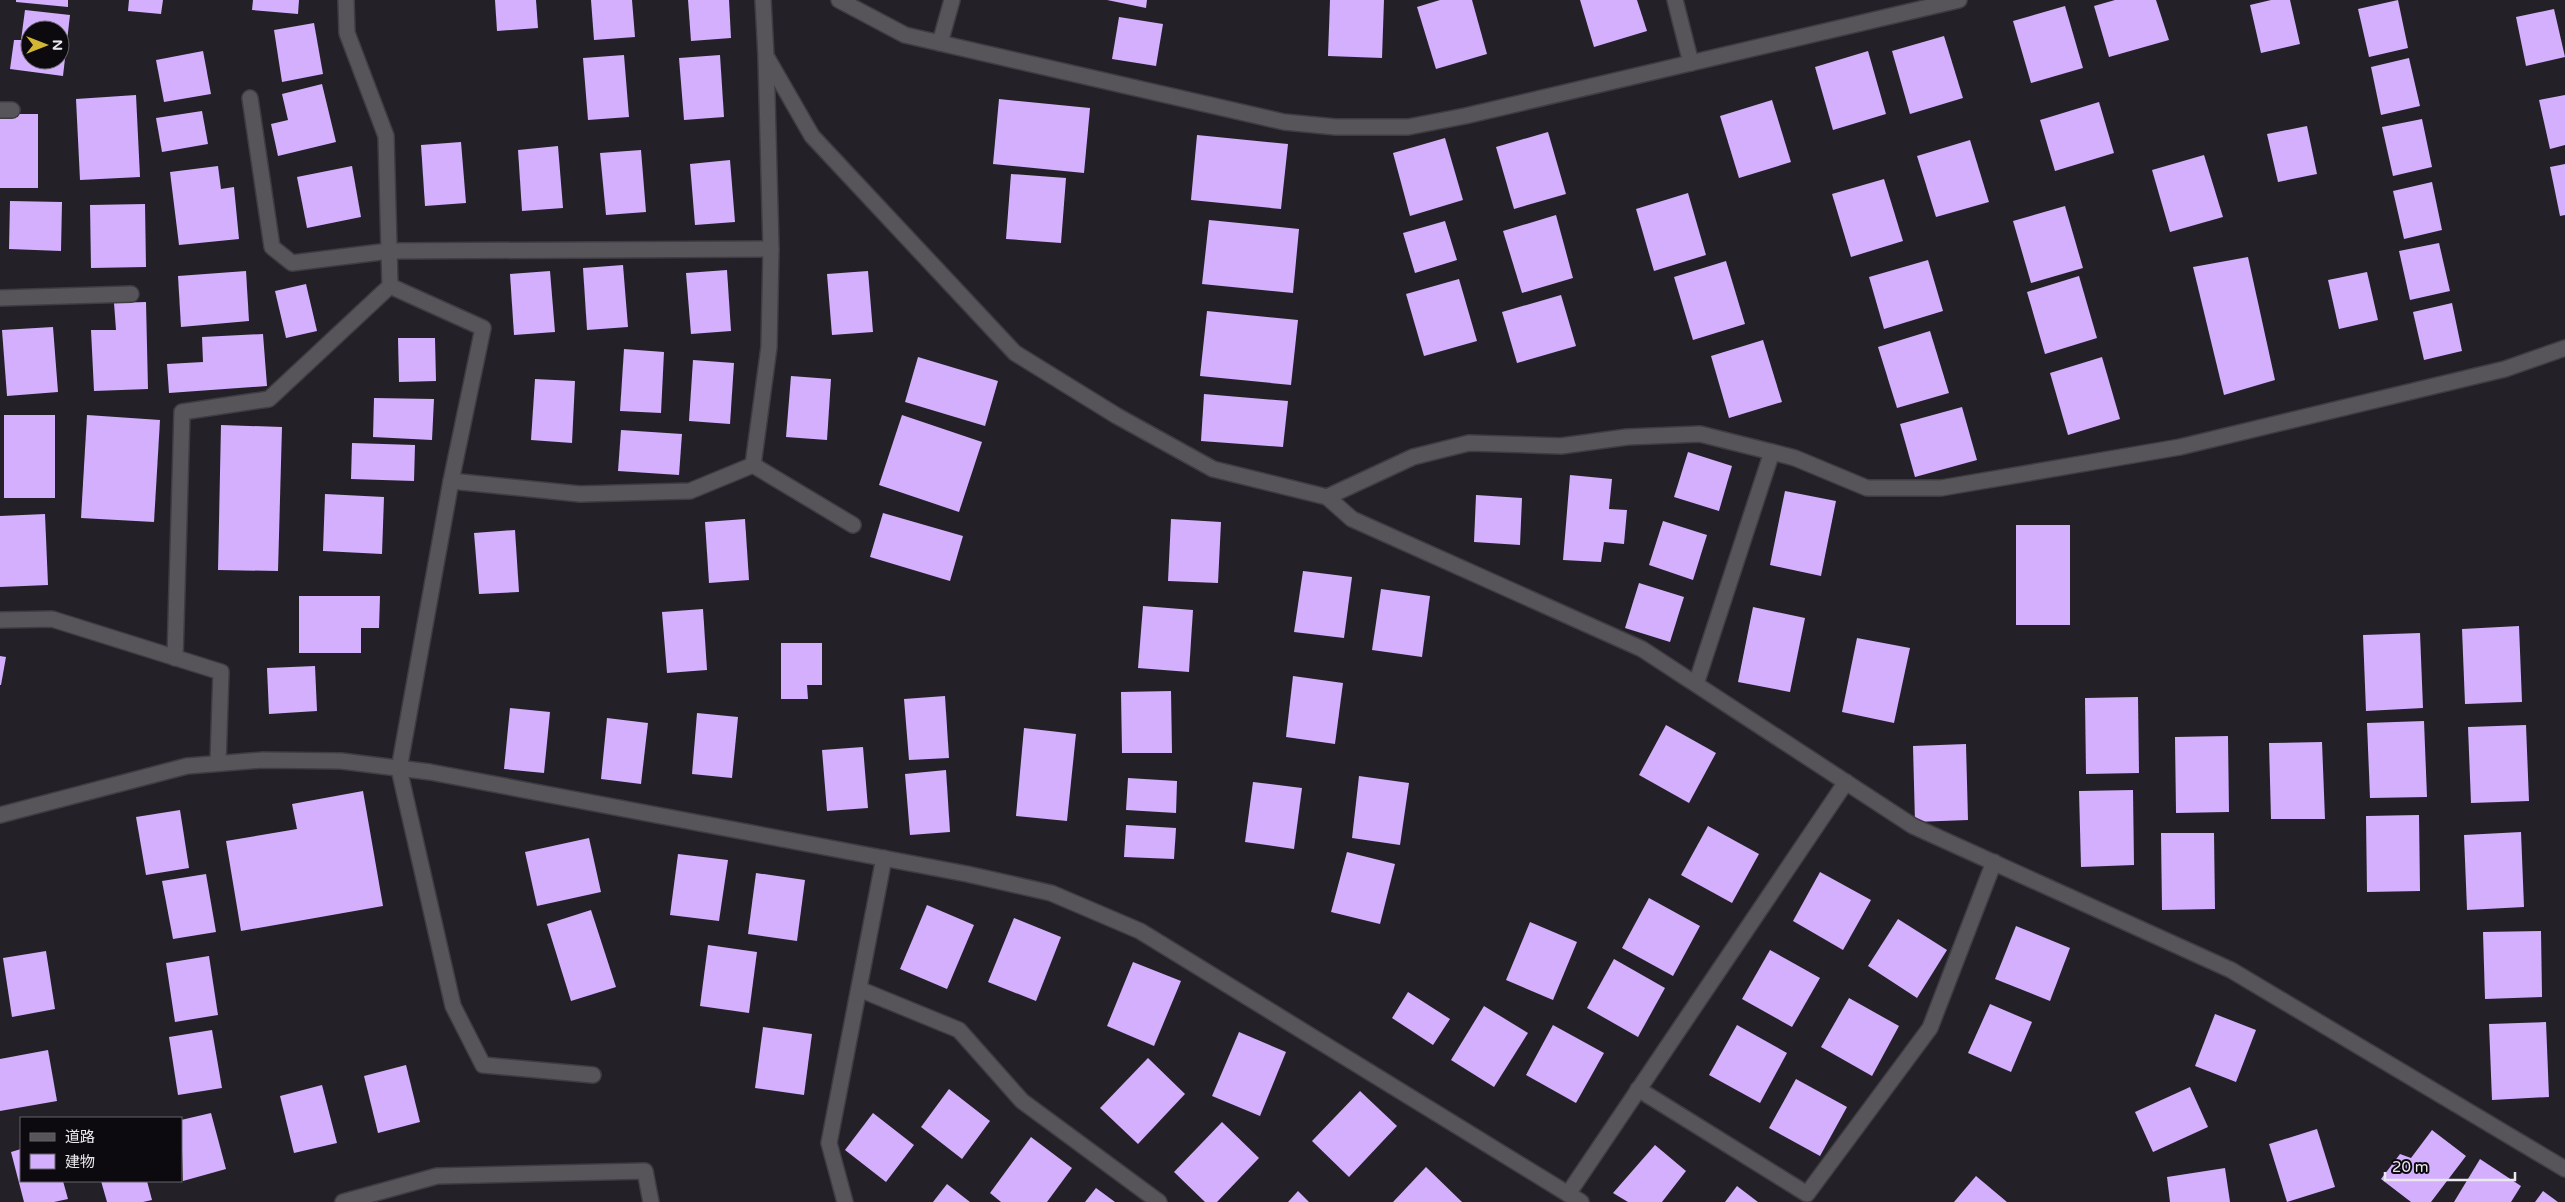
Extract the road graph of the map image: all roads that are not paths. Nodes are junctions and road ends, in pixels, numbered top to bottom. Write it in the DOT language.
graph roads {
  1 [pos="346,0"];
  2 [pos="763,0"];
  3 [pos="839,0"];
  4 [pos="952,0"];
  5 [pos="1675,0"];
  6 [pos="1959,0"];
  7 [pos="940,43"];
  8 [pos="766,56"];
  9 [pos="1691,63"];
  10 [pos="250,98"];
  11 [pos="771,250"];
  12 [pos="389,251"];
  13 [pos="390,286"];
  14 [pos="131,294"];
  15 [pos="0,298"];
  16 [pos="2565,348"];
  17 [pos="1772,452"];
  18 [pos="754,465"];
  19 [pos="451,481"];
  20 [pos="1327,497"];
  21 [pos="852,525"];
  22 [pos="0,620"];
  23 [pos="175,658"];
  24 [pos="1696,684"];
  25 [pos="218,763"];
  26 [pos="399,769"];
  27 [pos="1846,782"];
  28 [pos="0,815"];
  29 [pos="884,858"];
  30 [pos="1994,862"];
  31 [pos="859,989"];
  32 [pos="593,1075"];
  33 [pos="1638,1090"];
  34 [pos="2565,1169"];
  35 [pos="1568,1194"];
  36 [pos="343,1202"];
  37 [pos="652,1202"];
  38 [pos="845,1202"];
  39 [pos="1159,1202"];
  40 [pos="1581,1202"];
  1 -- 12 [label="street"];
  2 -- 8 [label="street"];
  3 -- 7 [label="street"];
  4 -- 7 [label="street"];
  5 -- 9 [label="street"];
  6 -- 9 [label="street"];
  7 -- 9 [label="street"];
  8 -- 11 [label="street"];
  8 -- 20 [label="street"];
  10 -- 12 [label="street"];
  11 -- 12 [label="street"];
  11 -- 18 [label="street"];
  12 -- 13 [label="street"];
  13 -- 19 [label="street"];
  13 -- 23 [label="street"];
  14 -- 15 [label="street"];
  16 -- 17 [label="street"];
  17 -- 20 [label="street"];
  17 -- 24 [label="street"];
  18 -- 19 [label="street"];
  18 -- 21 [label="street"];
  19 -- 26 [label="street"];
  20 -- 24 [label="street"];
  22 -- 23 [label="street"];
  23 -- 25 [label="street"];
  24 -- 27 [label="street"];
  25 -- 26 [label="street"];
  25 -- 28 [label="street"];
  26 -- 29 [label="street"];
  26 -- 32 [label="street"];
  27 -- 30 [label="street"];
  27 -- 33 [label="street"];
  29 -- 31 [label="street"];
  29 -- 35 [label="street"];
  30 -- 33 [label="street"];
  30 -- 34 [label="street"];
  31 -- 38 [label="street"];
  31 -- 39 [label="street"];
  33 -- 35 [label="street"];
  35 -- 40 [label="street"];
  36 -- 37 [label="street"];
}
